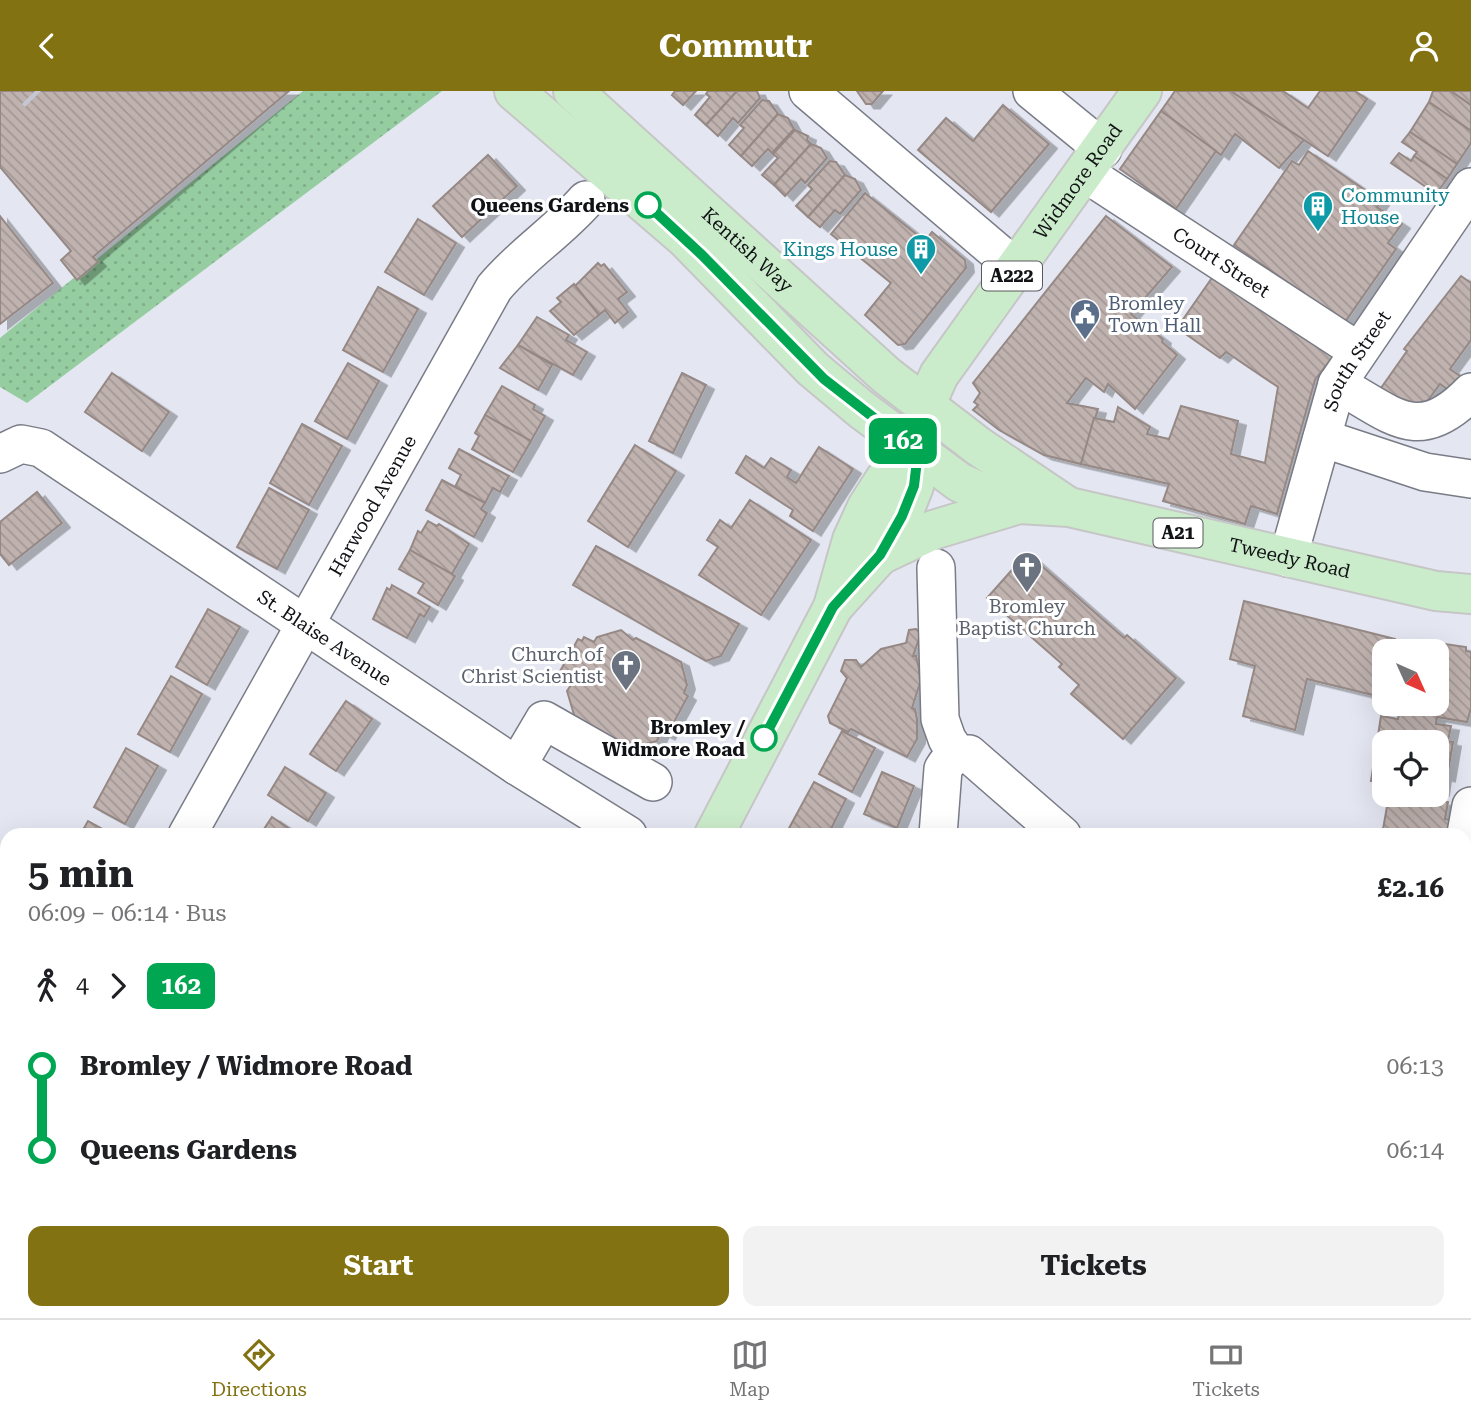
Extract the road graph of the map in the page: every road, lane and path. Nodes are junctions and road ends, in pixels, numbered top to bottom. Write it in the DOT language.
graph roads {
  1 [pos="514,91"];
  2 [pos="573,91"];
  3 [pos="808,91"];
  4 [pos="1032,91"];
  5 [pos="1142,91"];
  6 [pos="1094,161"];
  7 [pos="1471,187"];
  8 [pos="588,202"];
  9 [pos="1017,269"];
  10 [pos="1358,351"];
  11 [pos="1337,384"];
  12 [pos="1471,392"];
  13 [pos="926,404"];
  14 [pos="1322,438"];
  15 [pos="10,449"];
  16 [pos="918,452"];
  17 [pos="1471,479"];
  18 [pos="1019,504"];
  19 [pos="1069,507"];
  20 [pos="880,555"];
  21 [pos="1288,558"];
  22 [pos="936,568"];
  23 [pos="1471,594"];
  24 [pos="833,607"];
  25 [pos="305,624"];
  26 [pos="957,754"];
  27 [pos="517,766"];
  28 [pos="653,782"];
  29 [pos="1471,806"];
  30 [pos="191,828"];
  31 [pos="617,828"];
  32 [pos="718,828"];
  33 [pos="939,828"];
  34 [pos="1054,828"];
  35 [pos="1467,828"];
  1 -- 16 [label="main road, Kentish Way / A21"];
  2 -- 13 [label="main road, Kentish Way / A21"];
  3 -- 9 [label="street"];
  4 -- 6 [label="street, Court Street"];
  5 -- 6 [label="main road, Widmore Road / A222"];
  6 -- 9 [label="main road, Widmore Road / A222"];
  6 -- 10 [label="street, Court Street"];
  7 -- 10 [label="street, South Street"];
  8 -- 25 [label="street, Harwood Avenue"];
  9 -- 13 [label="main road, Widmore Road / A222"];
  10 -- 11 [label="street, South Street"];
  11 -- 12 [label="street"];
  11 -- 14 [label="street, South Street"];
  13 -- 16 [label="main road, Widmore Road / A222"];
  13 -- 19 [label="main road, Tweedy Road / A21"];
  14 -- 17 [label="street"];
  14 -- 21 [label="street, South Street"];
  15 -- 25 [label="street, St. Blaise Avenue"];
  16 -- 18 [label="main road, Tweedy Road / A21"];
  16 -- 20 [label="main road, Widmore Road / A222"];
  16 -- 24 [label="main road, Widmore Road / A222"];
  18 -- 19 [label="main road, Tweedy Road / A21"];
  18 -- 20 [label="main road"];
  19 -- 21 [label="main road, Tweedy Road / A21"];
  20 -- 24 [label="main road, Widmore Road / A222"];
  21 -- 23 [label="main road, Tweedy Road / A21"];
  22 -- 26 [label="street"];
  24 -- 32 [label="main road, Widmore Road / A222"];
  25 -- 27 [label="street, St. Blaise Avenue"];
  25 -- 30 [label="street, Harwood Avenue"];
  26 -- 33 [label="street"];
  26 -- 34 [label="street"];
  27 -- 28 [label="street"];
  27 -- 31 [label="street, St. Blaise Avenue"];
  29 -- 35 [label="street"];
}
